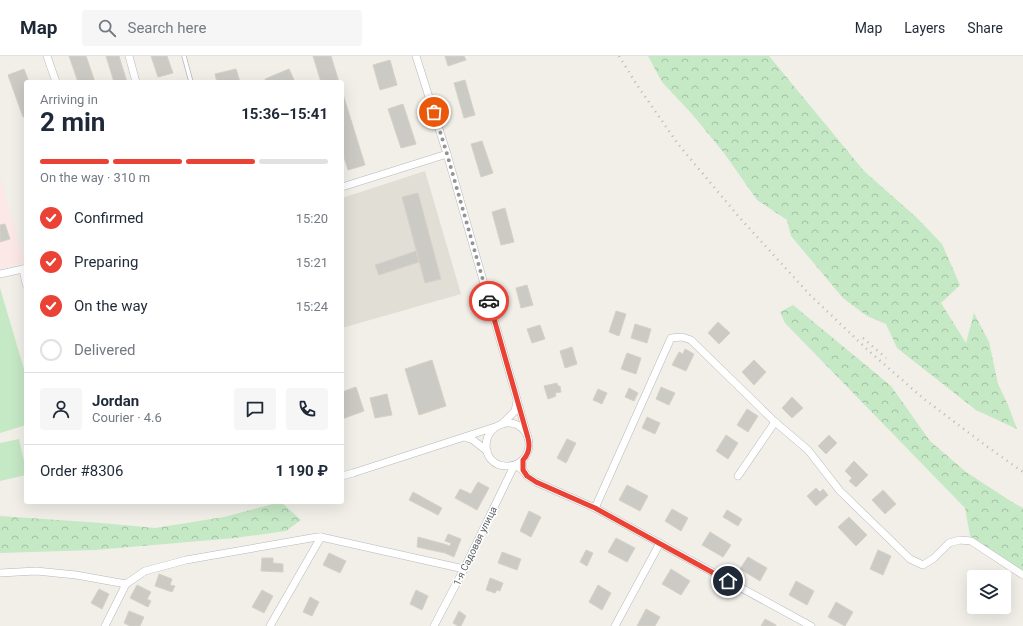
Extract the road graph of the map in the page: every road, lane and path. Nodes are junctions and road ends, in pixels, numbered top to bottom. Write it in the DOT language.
graph roads {
  1 [pos="47,56"];
  2 [pos="129,56"];
  3 [pos="184,56"];
  4 [pos="416,56"];
  5 [pos="55,80"];
  6 [pos="135,80"];
  7 [pos="190,80"];
  8 [pos="447,154"];
  9 [pos="344,185"];
  10 [pos="24,268"];
  11 [pos="0,274"];
  12 [pos="517,401"];
  13 [pos="775,422"];
  14 [pos="499,425"];
  15 [pos="465,437"];
  16 [pos="528,438"];
  17 [pos="487,451"];
  18 [pos="523,460"];
  19 [pos="514,466"];
  20 [pos="344,476"];
  21 [pos="527,476"];
  22 [pos="738,476"];
  23 [pos="595,508"];
  24 [pos="321,537"];
  25 [pos="660,543"];
  26 [pos="464,569"];
  27 [pos="0,573"];
  28 [pos="1023,575"];
  29 [pos="126,584"];
  30 [pos="105,626"];
  31 [pos="270,626"];
  32 [pos="434,626"];
  33 [pos="615,626"];
  34 [pos="811,626"];
  1 -- 5 [label="street"];
  2 -- 6 [label="street"];
  3 -- 7 [label="lane"];
  4 -- 8 [label="street"];
  8 -- 9 [label="street"];
  8 -- 12 [label="street"];
  10 -- 11 [label="street"];
  12 -- 14 [label="street"];
  12 -- 16 [label="street"];
  13 -- 22 [label="street"];
  13 -- 23 [label="street"];
  13 -- 28 [label="street"];
  14 -- 15 [label="street"];
  14 -- 16 [label="street"];
  14 -- 17 [label="street"];
  15 -- 17 [label="street"];
  15 -- 20 [label="street"];
  16 -- 18 [label="street"];
  17 -- 19 [label="street"];
  18 -- 19 [label="street"];
  18 -- 21 [label="street"];
  19 -- 21 [label="street"];
  19 -- 26 [label="street, 1-я Садовая улица"];
  21 -- 23 [label="street"];
  23 -- 25 [label="street"];
  24 -- 26 [label="street"];
  24 -- 29 [label="street"];
  24 -- 31 [label="street"];
  25 -- 33 [label="street"];
  25 -- 34 [label="street"];
  26 -- 32 [label="street, 1-я Садовая улица"];
  27 -- 29 [label="street"];
  29 -- 30 [label="street"];
}
